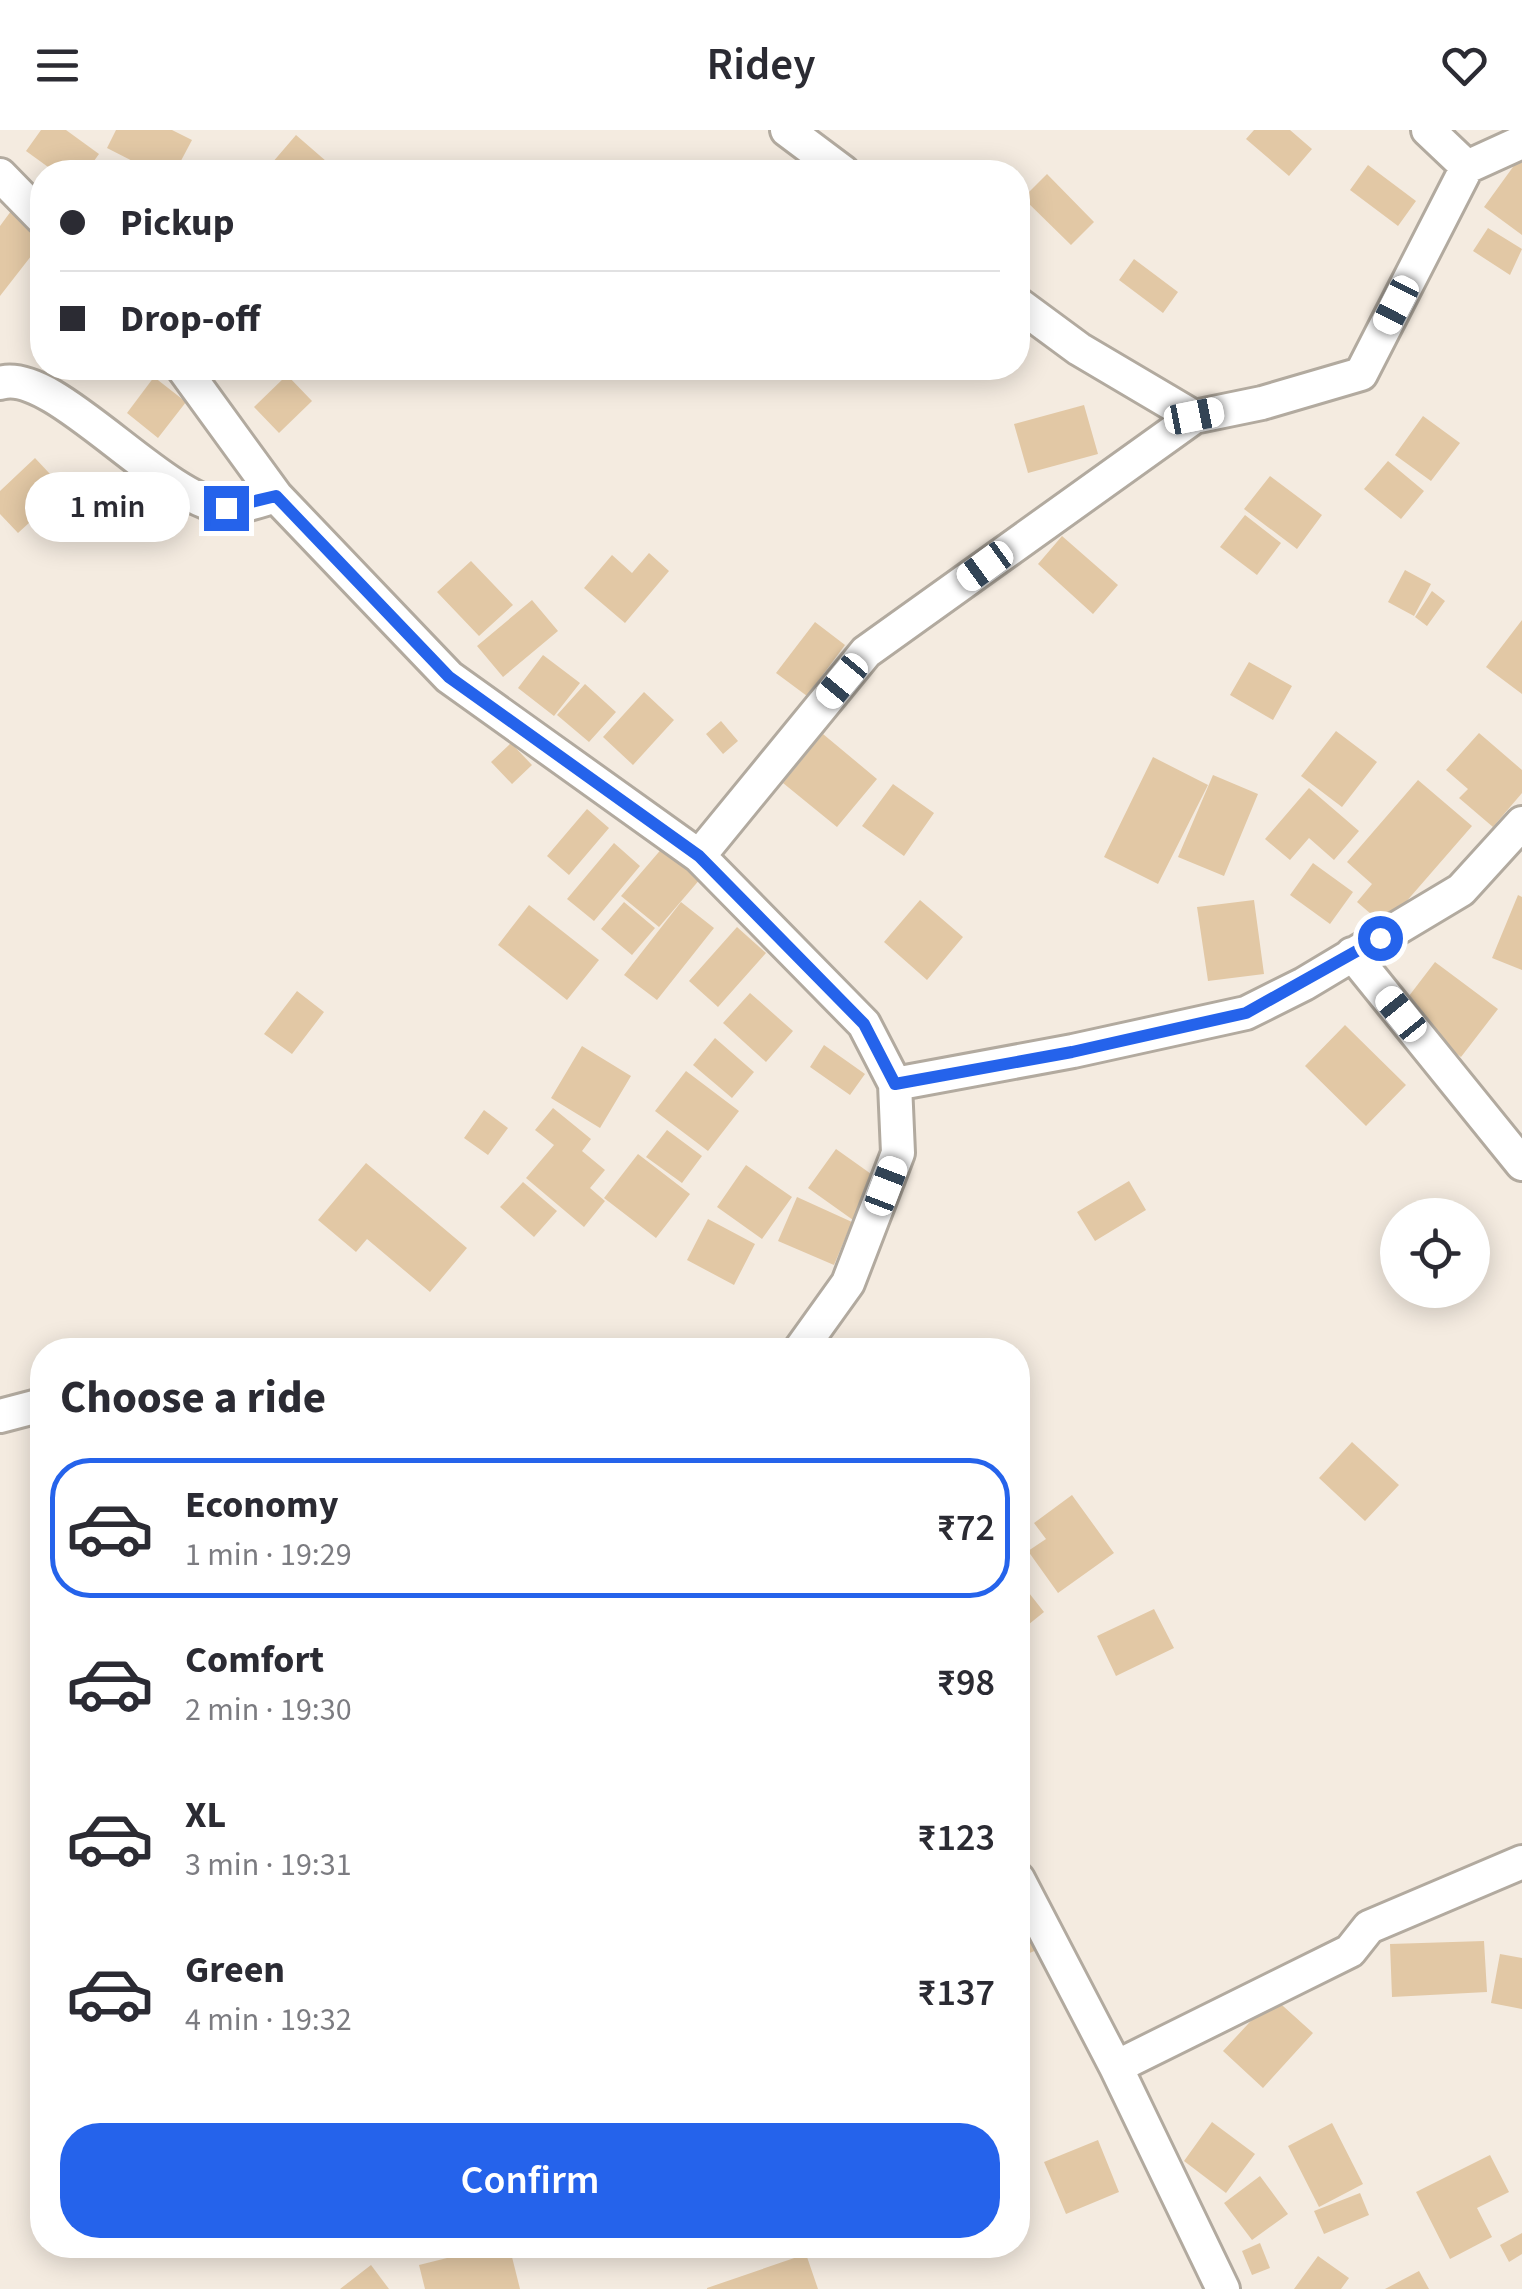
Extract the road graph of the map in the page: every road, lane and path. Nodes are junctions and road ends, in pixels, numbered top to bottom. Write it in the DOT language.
graph roads {
  1 [pos="786,130"];
  2 [pos="1428,130"];
  3 [pos="1522,142"];
  4 [pos="827,160"];
  5 [pos="1467,167"];
  6 [pos="0,175"];
  7 [pos="30,206"];
  8 [pos="1030,313"];
  9 [pos="192,380"];
  10 [pos="0,383"];
  11 [pos="1194,416"];
  12 [pos="276,496"];
  13 [pos="1522,823"];
  14 [pos="699,856"];
  15 [pos="1352,954"];
  16 [pos="895,1084"];
  17 [pos="1522,1164"];
  18 [pos="809,1338"];
  19 [pos="30,1408"];
  20 [pos="0,1416"];
  21 [pos="1522,1862"];
  22 [pos="1030,1902"];
  23 [pos="1116,2066"];
  24 [pos="1223,2289"];
  1 -- 4 [label="street"];
  2 -- 5 [label="street"];
  3 -- 5 [label="street"];
  5 -- 11 [label="street"];
  6 -- 7 [label="street"];
  8 -- 11 [label="street"];
  9 -- 12 [label="street"];
  10 -- 12 [label="street"];
  11 -- 14 [label="street"];
  12 -- 14 [label="street"];
  13 -- 15 [label="street"];
  14 -- 16 [label="street"];
  15 -- 16 [label="street"];
  15 -- 17 [label="street"];
  16 -- 18 [label="street"];
  19 -- 20 [label="street"];
  21 -- 23 [label="street"];
  22 -- 23 [label="street"];
  23 -- 24 [label="street"];
}
